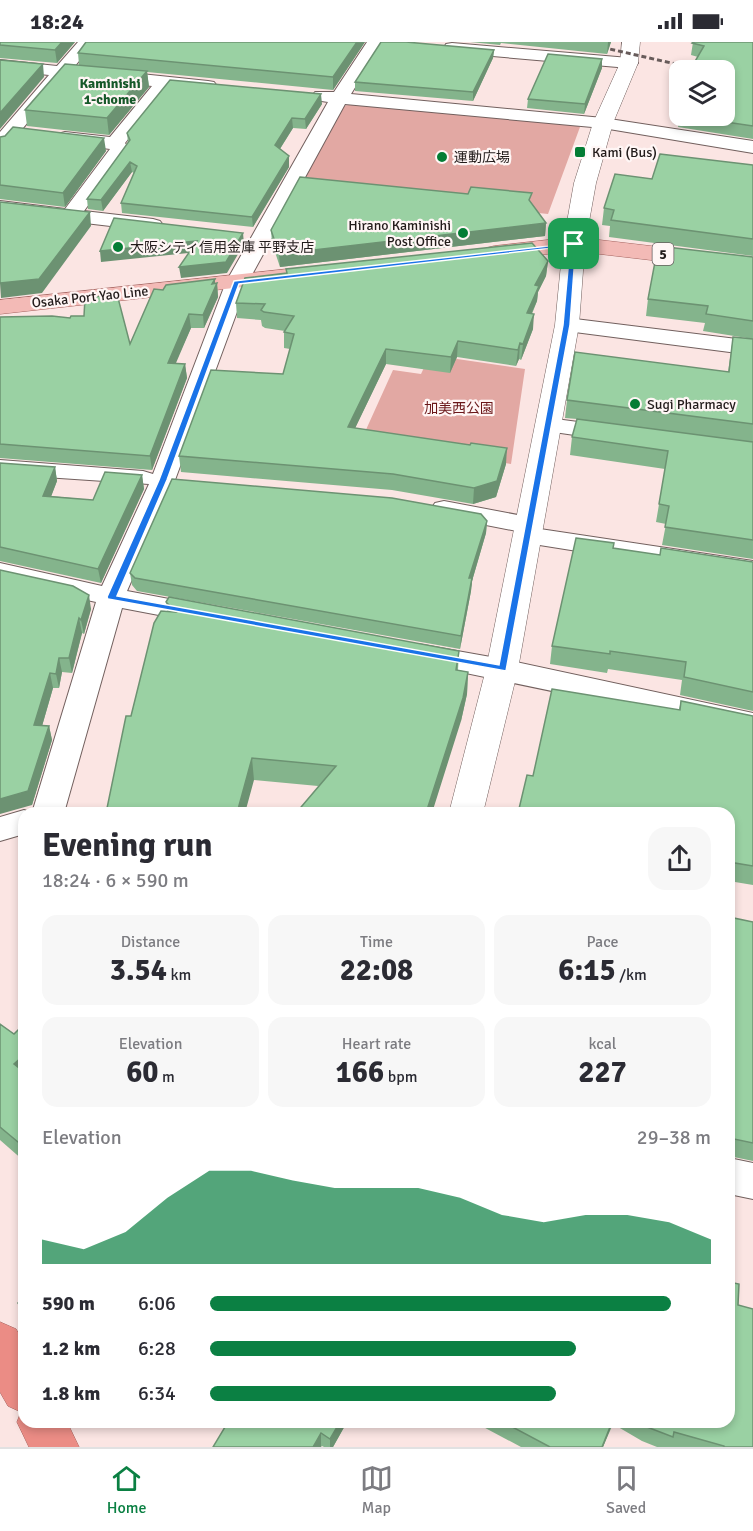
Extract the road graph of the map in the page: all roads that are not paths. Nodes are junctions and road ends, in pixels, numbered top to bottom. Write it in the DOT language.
graph roads {
  1 [pos="87,42"];
  2 [pos="375,42"];
  3 [pos="631,42"];
  4 [pos="432,46"];
  5 [pos="629,63"];
  6 [pos="0,65"];
  7 [pos="63,71"];
  8 [pos="165,81"];
  9 [pos="223,87"];
  10 [pos="304,95"];
  11 [pos="339,98"];
  12 [pos="603,123"];
  13 [pos="5,137"];
  14 [pos="115,143"];
  15 [pos="753,147"];
  16 [pos="0,207"];
  17 [pos="71,215"];
  18 [pos="178,228"];
  19 [pos="237,235"];
  20 [pos="261,237"];
  21 [pos="574,244"];
  22 [pos="470,256"];
  23 [pos="753,265"];
  24 [pos="306,274"];
  25 [pos="237,282"];
  26 [pos="0,307"];
  27 [pos="567,325"];
  28 [pos="753,348"];
  29 [pos="548,425"];
  30 [pos="639,437"];
  31 [pos="0,467"];
  32 [pos="175,481"];
  33 [pos="426,506"];
  34 [pos="529,530"];
  35 [pos="753,570"];
  36 [pos="0,572"];
  37 [pos="111,597"];
  38 [pos="229,619"];
  39 [pos="393,650"];
  40 [pos="502,669"];
  41 [pos="753,723"];
  42 [pos="50,807"];
  43 [pos="468,807"];
  44 [pos="18,824"];
  45 [pos="0,829"];
  46 [pos="735,1177"];
  47 [pos="753,1181"];
  48 [pos="0,1345"];
  49 [pos="18,1379"];
  1 -- 7 [label="street"];
  2 -- 11 [label="street"];
  3 -- 5 [label="street"];
  4 -- 5 [label="street"];
  5 -- 12 [label="street"];
  6 -- 7 [label="street"];
  7 -- 8 [label="street"];
  7 -- 13 [label="street"];
  8 -- 9 [label="street"];
  8 -- 14 [label="street"];
  10 -- 11 [label="street"];
  11 -- 12 [label="street"];
  11 -- 20 [label="street"];
  12 -- 15 [label="street"];
  12 -- 21 [label="street"];
  13 -- 14 [label="street"];
  14 -- 17 [label="street"];
  16 -- 17 [label="street"];
  17 -- 18 [label="street"];
  19 -- 20 [label="street"];
  20 -- 25 [label="street"];
  21 -- 22 [label="main road, 5"];
  21 -- 23 [label="main road, 5"];
  21 -- 27 [label="street"];
  24 -- 25 [label="main road, Osaka Port Yao Line"];
  25 -- 26 [label="main road, Osaka Port Yao Line"];
  25 -- 32 [label="street"];
  27 -- 28 [label="street"];
  27 -- 29 [label="street"];
  29 -- 30 [label="street"];
  29 -- 34 [label="street"];
  31 -- 32 [label="street"];
  32 -- 37 [label="street"];
  33 -- 34 [label="street"];
  34 -- 35 [label="street"];
  34 -- 40 [label="street"];
  36 -- 37 [label="street"];
  37 -- 38 [label="street"];
  37 -- 42 [label="street"];
  39 -- 40 [label="street"];
  40 -- 41 [label="street"];
  40 -- 43 [label="street"];
  44 -- 45 [label="street"];
  46 -- 47 [label="street"];
  48 -- 49 [label="highway"];
}
